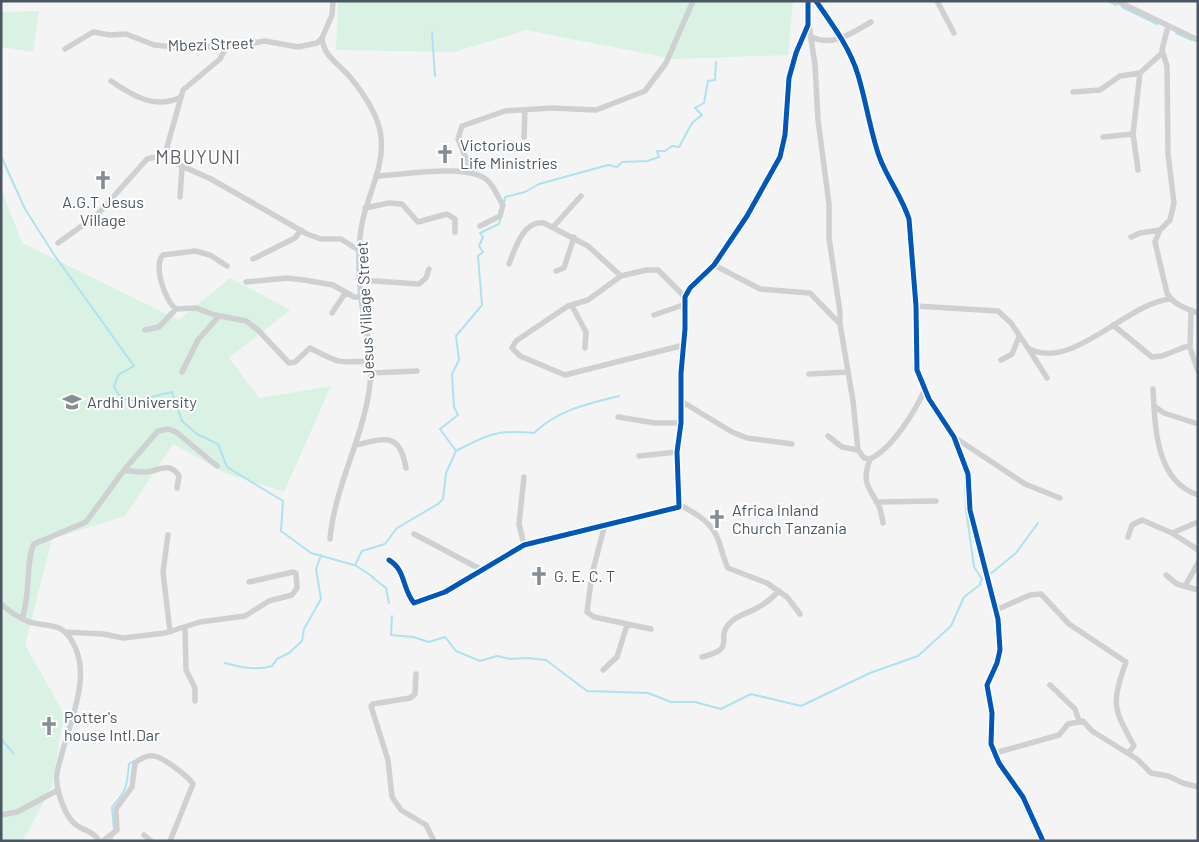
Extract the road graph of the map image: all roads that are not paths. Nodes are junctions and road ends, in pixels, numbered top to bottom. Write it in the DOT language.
graph roads {
  1 [pos="333,1"];
  2 [pos="693,1"];
  3 [pos="808,1"];
  4 [pos="816,1"];
  5 [pos="937,1"];
  6 [pos="1118,1"];
  7 [pos="871,22"];
  8 [pos="808,25"];
  9 [pos="1168,26"];
  10 [pos="954,33"];
  11 [pos="812,37"];
  12 [pos="322,38"];
  13 [pos="841,38"];
  14 [pos="1198,40"];
  15 [pos="227,46"];
  16 [pos="66,49"];
  17 [pos="1162,53"];
  18 [pos="1140,72"];
  19 [pos="111,81"];
  20 [pos="1073,92"];
  21 [pos="181,97"];
  22 [pos="525,110"];
  23 [pos="1133,134"];
  24 [pos="524,137"];
  25 [pos="1103,137"];
  26 [pos="164,158"];
  27 [pos="182,167"];
  28 [pos="1138,170"];
  29 [pos="472,173"];
  30 [pos="376,176"];
  31 [pos="581,196"];
  32 [pos="180,197"];
  33 [pos="365,208"];
  34 [pos="480,226"];
  35 [pos="553,227"];
  36 [pos="301,230"];
  37 [pos="1160,230"];
  38 [pos="455,232"];
  39 [pos="574,238"];
  40 [pos="1131,238"];
  41 [pos="58,243"];
  42 [pos="360,250"];
  43 [pos="252,259"];
  44 [pos="509,264"];
  45 [pos="714,265"];
  46 [pos="226,266"];
  47 [pos="429,269"];
  48 [pos="556,272"];
  49 [pos="621,276"];
  50 [pos="360,280"];
  51 [pos="246,282"];
  52 [pos="346,292"];
  53 [pos="361,297"];
  54 [pos="1170,299"];
  55 [pos="686,300"];
  56 [pos="572,306"];
  57 [pos="916,306"];
  58 [pos="176,309"];
  59 [pos="1191,310"];
  60 [pos="332,313"];
  61 [pos="1198,313"];
  62 [pos="654,314"];
  63 [pos="220,316"];
  64 [pos="840,324"];
  65 [pos="1113,326"];
  66 [pos="145,330"];
  67 [pos="1019,337"];
  68 [pos="684,345"];
  69 [pos="1190,345"];
  70 [pos="584,348"];
  71 [pos="1028,348"];
  72 [pos="1001,360"];
  73 [pos="370,361"];
  74 [pos="417,370"];
  75 [pos="1198,371"];
  76 [pos="182,372"];
  77 [pos="371,372"];
  78 [pos="848,372"];
  79 [pos="809,374"];
  80 [pos="1047,378"];
  81 [pos="925,389"];
  82 [pos="1152,389"];
  83 [pos="681,401"];
  84 [pos="1154,406"];
  85 [pos="618,417"];
  86 [pos="681,423"];
  87 [pos="1198,424"];
  88 [pos="828,436"];
  89 [pos="954,438"];
  90 [pos="792,444"];
  91 [pos="356,445"];
  92 [pos="858,450"];
  93 [pos="677,452"];
  94 [pos="639,456"];
  95 [pos="870,459"];
  96 [pos="217,466"];
  97 [pos="406,468"];
  98 [pos="124,470"];
  99 [pos="524,477"];
  100 [pos="177,488"];
  101 [pos="1198,495"];
  102 [pos="1060,498"];
  103 [pos="936,501"];
  104 [pos="876,502"];
  105 [pos="680,506"];
  106 [pos="1198,522"];
  107 [pos="604,524"];
  108 [pos="883,524"];
  109 [pos="1172,533"];
  110 [pos="414,534"];
  111 [pos="168,535"];
  112 [pos="1128,537"];
  113 [pos="330,538"];
  114 [pos="524,545"];
  115 [pos="1198,550"];
  116 [pos="390,560"];
  117 [pos="1198,563"];
  118 [pos="482,570"];
  119 [pos="1166,575"];
  120 [pos="250,582"];
  121 [pos="1185,586"];
  122 [pos="1198,590"];
  123 [pos="779,591"];
  124 [pos="1,604"];
  125 [pos="996,610"];
  126 [pos="800,614"];
  127 [pos="22,618"];
  128 [pos="627,625"];
  129 [pos="185,628"];
  130 [pos="651,629"];
  131 [pos="65,632"];
  132 [pos="170,632"];
  133 [pos="702,657"];
  134 [pos="603,670"];
  135 [pos="416,674"];
  136 [pos="1050,685"];
  137 [pos="195,701"];
  138 [pos="1079,721"];
  139 [pos="1128,752"];
  140 [pos="995,753"];
  141 [pos="1198,787"];
  142 [pos="58,790"];
  143 [pos="1,815"];
  144 [pos="144,835"];
  145 [pos="99,841"];
  146 [pos="104,841"];
  147 [pos="152,841"];
  148 [pos="170,841"];
  149 [pos="434,841"];
  150 [pos="1044,841"];
  1 -- 12 [label="street"];
  2 -- 22 [label="street"];
  3 -- 8 [label="street"];
  4 -- 13 [label="street"];
  5 -- 10 [label="street"];
  6 -- 9 [label="street"];
  7 -- 13 [label="street"];
  8 -- 11 [label="street"];
  8 -- 45 [label="street"];
  9 -- 14 [label="street"];
  9 -- 17 [label="street"];
  11 -- 13 [label="street"];
  11 -- 64 [label="street"];
  12 -- 15 [label="street, Mbezi Street"];
  12 -- 30 [label="street, Jesus Village Street"];
  13 -- 57 [label="street"];
  15 -- 16 [label="street, Mbezi Street"];
  15 -- 21 [label="street"];
  17 -- 18 [label="street"];
  17 -- 37 [label="street"];
  18 -- 20 [label="street"];
  18 -- 23 [label="street"];
  19 -- 21 [label="street"];
  21 -- 26 [label="street"];
  22 -- 24 [label="street"];
  22 -- 29 [label="street"];
  23 -- 25 [label="street"];
  23 -- 28 [label="street"];
  26 -- 27 [label="street"];
  26 -- 41 [label="street"];
  27 -- 32 [label="street"];
  27 -- 36 [label="street"];
  29 -- 30 [label="street"];
  29 -- 34 [label="street"];
  30 -- 33 [label="street, Jesus Village Street"];
  31 -- 35 [label="street"];
  33 -- 38 [label="street"];
  33 -- 42 [label="street, Jesus Village Street"];
  35 -- 39 [label="street"];
  35 -- 44 [label="street"];
  36 -- 42 [label="street"];
  36 -- 43 [label="street"];
  37 -- 40 [label="street"];
  37 -- 54 [label="street"];
  39 -- 48 [label="street"];
  39 -- 49 [label="street"];
  42 -- 50 [label="street, Jesus Village Street"];
  45 -- 55 [label="street"];
  45 -- 64 [label="street"];
  46 -- 58 [label="street"];
  47 -- 50 [label="street"];
  49 -- 55 [label="street"];
  49 -- 56 [label="street"];
  50 -- 53 [label="street, Jesus Village Street"];
  51 -- 52 [label="street"];
  52 -- 53 [label="street"];
  52 -- 60 [label="street"];
  53 -- 73 [label="street, Jesus Village Street"];
  54 -- 59 [label="street"];
  54 -- 65 [label="street"];
  55 -- 62 [label="street"];
  55 -- 68 [label="street"];
  56 -- 68 [label="street"];
  56 -- 70 [label="street"];
  57 -- 67 [label="street"];
  57 -- 81 [label="street"];
  58 -- 63 [label="street"];
  58 -- 66 [label="street"];
  59 -- 61 [label="street"];
  59 -- 69 [label="street"];
  63 -- 73 [label="street"];
  63 -- 76 [label="street"];
  64 -- 78 [label="street"];
  65 -- 69 [label="street"];
  65 -- 71 [label="street"];
  67 -- 71 [label="street"];
  67 -- 72 [label="street"];
  68 -- 83 [label="street"];
  69 -- 75 [label="street"];
  71 -- 80 [label="street"];
  73 -- 77 [label="street, Jesus Village Street"];
  74 -- 77 [label="street"];
  77 -- 91 [label="street, Jesus Village Street"];
  78 -- 79 [label="street"];
  78 -- 92 [label="street"];
  81 -- 89 [label="street"];
  81 -- 95 [label="street"];
  82 -- 84 [label="street"];
  83 -- 86 [label="street"];
  83 -- 90 [label="street"];
  84 -- 87 [label="street"];
  84 -- 101 [label="street"];
  85 -- 86 [label="street"];
  86 -- 93 [label="street"];
  88 -- 92 [label="street"];
  89 -- 102 [label="street"];
  89 -- 125 [label="street"];
  91 -- 97 [label="street"];
  91 -- 113 [label="street, Jesus Village Street"];
  92 -- 95 [label="street"];
  93 -- 94 [label="street"];
  93 -- 105 [label="street"];
  95 -- 104 [label="street"];
  96 -- 98 [label="street"];
  98 -- 100 [label="street"];
  98 -- 127 [label="street"];
  99 -- 114 [label="street"];
  103 -- 104 [label="street"];
  104 -- 108 [label="street"];
  105 -- 107 [label="street"];
  105 -- 123 [label="street"];
  106 -- 109 [label="street"];
  107 -- 114 [label="street"];
  107 -- 128 [label="street"];
  109 -- 112 [label="street"];
  109 -- 115 [label="street"];
  110 -- 118 [label="street"];
  111 -- 132 [label="street"];
  114 -- 118 [label="street"];
  116 -- 118 [label="street"];
  117 -- 121 [label="street"];
  119 -- 121 [label="street"];
  120 -- 129 [label="street"];
  121 -- 122 [label="street"];
  123 -- 126 [label="street"];
  123 -- 133 [label="street"];
  124 -- 127 [label="street"];
  125 -- 139 [label="street"];
  125 -- 140 [label="street"];
  127 -- 131 [label="street"];
  128 -- 130 [label="street"];
  128 -- 134 [label="street"];
  129 -- 132 [label="street"];
  129 -- 137 [label="street"];
  131 -- 132 [label="street"];
  131 -- 142 [label="street"];
  135 -- 149 [label="street"];
  136 -- 138 [label="street"];
  138 -- 139 [label="street"];
  138 -- 140 [label="street"];
  139 -- 141 [label="street"];
  140 -- 150 [label="street"];
  142 -- 143 [label="street"];
  142 -- 145 [label="street"];
  144 -- 147 [label="street"];
  146 -- 148 [label="street"];
}
